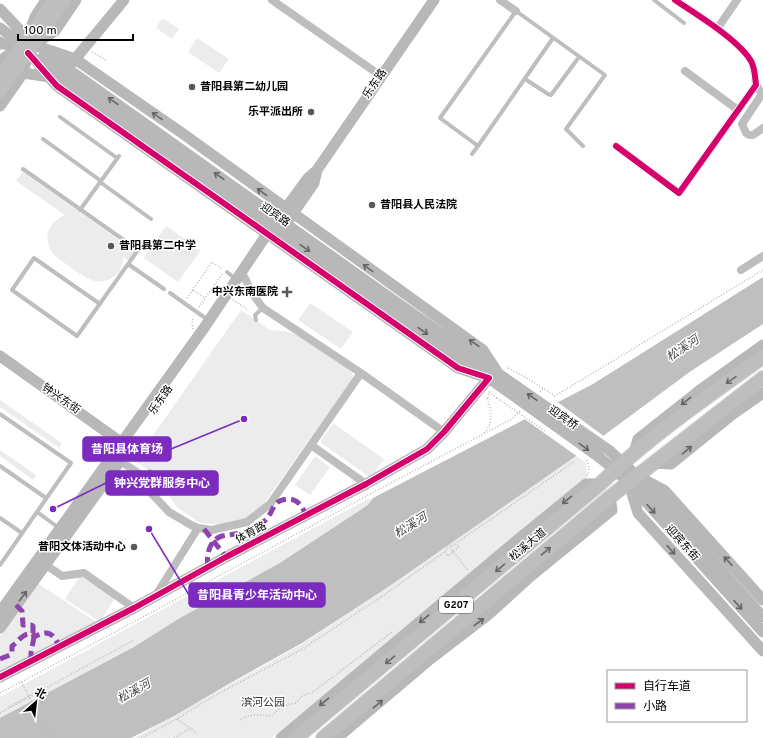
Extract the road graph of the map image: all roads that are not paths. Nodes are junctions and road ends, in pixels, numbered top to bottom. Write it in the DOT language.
graph roads {
  1 [pos="46,0"];
  2 [pos="54,0"];
  3 [pos="65,0"];
  4 [pos="76,0"];
  5 [pos="124,0"];
  6 [pos="272,0"];
  7 [pos="434,0"];
  8 [pos="500,0"];
  9 [pos="654,0"];
  10 [pos="675,0"];
  11 [pos="737,0"];
  12 [pos="0,9"];
  13 [pos="516,12"];
  14 [pos="0,19"];
  15 [pos="684,23"];
  16 [pos="0,28"];
  17 [pos="717,29"];
  18 [pos="553,38"];
  19 [pos="0,42"];
  20 [pos="28,45"];
  21 [pos="579,57"];
  22 [pos="75,59"];
  23 [pos="0,61"];
  24 [pos="685,71"];
  25 [pos="23,73"];
  26 [pos="66,74"];
  27 [pos="48,76"];
  28 [pos="381,76"];
  29 [pos="0,77"];
  30 [pos="525,79"];
  31 [pos="756,85"];
  32 [pos="0,92"];
  33 [pos="0,106"];
  34 [pos="738,110"];
  35 [pos="60,117"];
  36 [pos="763,128"];
  37 [pos="182,133"];
  38 [pos="43,139"];
  39 [pos="478,146"];
  40 [pos="584,146"];
  41 [pos="616,146"];
  42 [pos="167,151"];
  43 [pos="472,154"];
  44 [pos="23,169"];
  45 [pos="100,182"];
  46 [pos="80,210"];
  47 [pos="289,212"];
  48 [pos="151,219"];
  49 [pos="276,228"];
  50 [pos="763,256"];
  51 [pos="128,264"];
  52 [pos="742,270"];
  53 [pos="227,272"];
  54 [pos="232,276"];
  55 [pos="245,278"];
  56 [pos="393,286"];
  57 [pos="164,289"];
  58 [pos="170,293"];
  59 [pos="381,303"];
  60 [pos="100,304"];
  61 [pos="263,308"];
  62 [pos="208,320"];
  63 [pos="256,320"];
  64 [pos="763,345"];
  65 [pos="0,356"];
  66 [pos="763,357"];
  67 [pos="361,373"];
  68 [pos="498,373"];
  69 [pos="763,378"];
  70 [pos="512,389"];
  71 [pos="763,393"];
  72 [pos="0,414"];
  73 [pos="444,432"];
  74 [pos="122,443"];
  75 [pos="311,445"];
  76 [pos="610,451"];
  77 [pos="634,453"];
  78 [pos="599,457"];
  79 [pos="120,461"];
  80 [pos="653,463"];
  81 [pos="0,466"];
  82 [pos="620,467"];
  83 [pos="633,480"];
  84 [pos="366,484"];
  85 [pos="600,484"];
  86 [pos="610,497"];
  87 [pos="46,498"];
  88 [pos="37,512"];
  89 [pos="0,518"];
  90 [pos="55,525"];
  91 [pos="198,528"];
  92 [pos="22,533"];
  93 [pos="0,565"];
  94 [pos="46,565"];
  95 [pos="156,595"];
  96 [pos="763,600"];
  97 [pos="134,608"];
  98 [pos="0,612"];
  99 [pos="762,614"];
  100 [pos="0,628"];
  101 [pos="763,632"];
  102 [pos="763,651"];
  103 [pos="0,678"];
  104 [pos="281,738"];
  105 [pos="296,738"];
  106 [pos="323,738"];
  107 [pos="337,738"];
  1 -- 20 [label="main road"];
  2 -- 20 [label="main road"];
  3 -- 20 [label="main road"];
  4 -- 20 [label="main road"];
  5 -- 22 [label="main road"];
  6 -- 28 [label="street"];
  7 -- 28 [label="main road, 乐东路"];
  8 -- 13 [label="street"];
  9 -- 15 [label="lane"];
  10 -- 17 [label="street"];
  11 -- 17 [label="street"];
  12 -- 20 [label="main road"];
  13 -- 18 [label="lane"];
  13 -- 39 [label="lane"];
  14 -- 20 [label="main road"];
  16 -- 20 [label="main road"];
  17 -- 31 [label="street"];
  18 -- 21 [label="lane"];
  18 -- 30 [label="lane"];
  19 -- 20 [label="main road"];
  20 -- 22 [label="main road"];
  20 -- 23 [label="main road"];
  20 -- 25 [label="main road"];
  20 -- 26 [label="main road, 迎宾路"];
  20 -- 27 [label="main road"];
  20 -- 29 [label="main road"];
  20 -- 32 [label="main road"];
  21 -- 30 [label="lane"];
  21 -- 40 [label="lane"];
  22 -- 26 [label="main road"];
  37 -- 22 [label="main road, one-way"];
  24 -- 34 [label="street"];
  25 -- 27 [label="main road"];
  25 -- 33 [label="main road"];
  26 -- 27 [label="main road"];
  26 -- 42 [label="main road, 迎宾路"];
  27 -- 42 [label="main road"];
  28 -- 47 [label="main road, 乐东路"];
  30 -- 39 [label="lane"];
  31 -- 34 [label="street"];
  31 -- 36 [label="street"];
  34 -- 41 [label="street"];
  35 -- 45 [label="lane"];
  37 -- 42 [label="main road"];
  47 -- 37 [label="main road, one-way"];
  38 -- 45 [label="lane"];
  39 -- 43 [label="lane"];
  42 -- 49 [label="main road, 迎宾路"];
  42 -- 49 [label="main road"];
  44 -- 46 [label="lane"];
  45 -- 46 [label="lane"];
  45 -- 48 [label="lane"];
  46 -- 51 [label="lane"];
  47 -- 49 [label="main road, 乐东路"];
  56 -- 47 [label="main road, one-way"];
  49 -- 55 [label="main road, 乐东路"];
  49 -- 59 [label="main road, 迎宾路"];
  49 -- 59 [label="main road"];
  49 -- 62 [label="main road, 乐东路"];
  50 -- 52 [label="street"];
  51 -- 57 [label="lane"];
  51 -- 60 [label="lane"];
  53 -- 54 [label="lane"];
  55 -- 61 [label="street"];
  55 -- 79 [label="main road, 乐东路"];
  56 -- 59 [label="main road"];
  68 -- 56 [label="main road, one-way"];
  58 -- 62 [label="lane"];
  59 -- 68 [label="main road, 迎宾路"];
  60 -- 60 [label="lane"];
  61 -- 63 [label="lane"];
  61 -- 67 [label="street"];
  62 -- 74 [label="main road, 乐东路"];
  64 -- 77 [label="main road, one-way"];
  65 -- 74 [label="main road, 钟兴东街"];
  66 -- 77 [label="highway, 松溪大道 / G207, one-way"];
  67 -- 73 [label="street"];
  67 -- 75 [label="street"];
  68 -- 70 [label="main road, 迎宾路"];
  68 -- 73 [label="main road, 体育路"];
  69 -- 80 [label="highway, 松溪大道 / G207"];
  76 -- 70 [label="main road, 迎宾桥, one-way, bridge"];
  70 -- 78 [label="main road, 迎宾桥, one-way, bridge"];
  80 -- 71 [label="main road, one-way"];
  72 -- 87 [label="lane"];
  73 -- 84 [label="main road, 体育路"];
  74 -- 98 [label="main road, 乐东路"];
  75 -- 84 [label="street"];
  75 -- 91 [label="street"];
  76 -- 82 [label="main road, 迎宾东街"];
  77 -- 82 [label="highway, 松溪大道 / G207"];
  78 -- 82 [label="main road, 迎宾东街"];
  79 -- 91 [label="street"];
  79 -- 94 [label="main road, 乐东路"];
  80 -- 83 [label="highway, 松溪大道 / G207"];
  81 -- 87 [label="lane"];
  82 -- 83 [label="main road, 迎宾东街"];
  82 -- 85 [label="highway, 松溪大道 / G207"];
  83 -- 86 [label="highway, 松溪大道 / G207"];
  96 -- 83 [label="main road, one-way"];
  83 -- 99 [label="main road, 迎宾东街"];
  83 -- 101 [label="main road, 迎宾东街, one-way"];
  83 -- 102 [label="main road, one-way"];
  84 -- 95 [label="main road, 体育路"];
  85 -- 104 [label="main road, one-way"];
  85 -- 105 [label="highway, 松溪大道 / G207, one-way"];
  106 -- 86 [label="highway, 松溪大道 / G207, one-way"];
  107 -- 86 [label="main road, one-way"];
  87 -- 88 [label="lane"];
  88 -- 90 [label="lane"];
  88 -- 92 [label="lane"];
  89 -- 92 [label="lane"];
  91 -- 95 [label="street"];
  92 -- 93 [label="lane"];
  94 -- 97 [label="street"];
  100 -- 94 [label="main road, 乐东路, one-way"];
  95 -- 97 [label="main road, 体育路"];
  97 -- 103 [label="main road, 体育路"];
}
